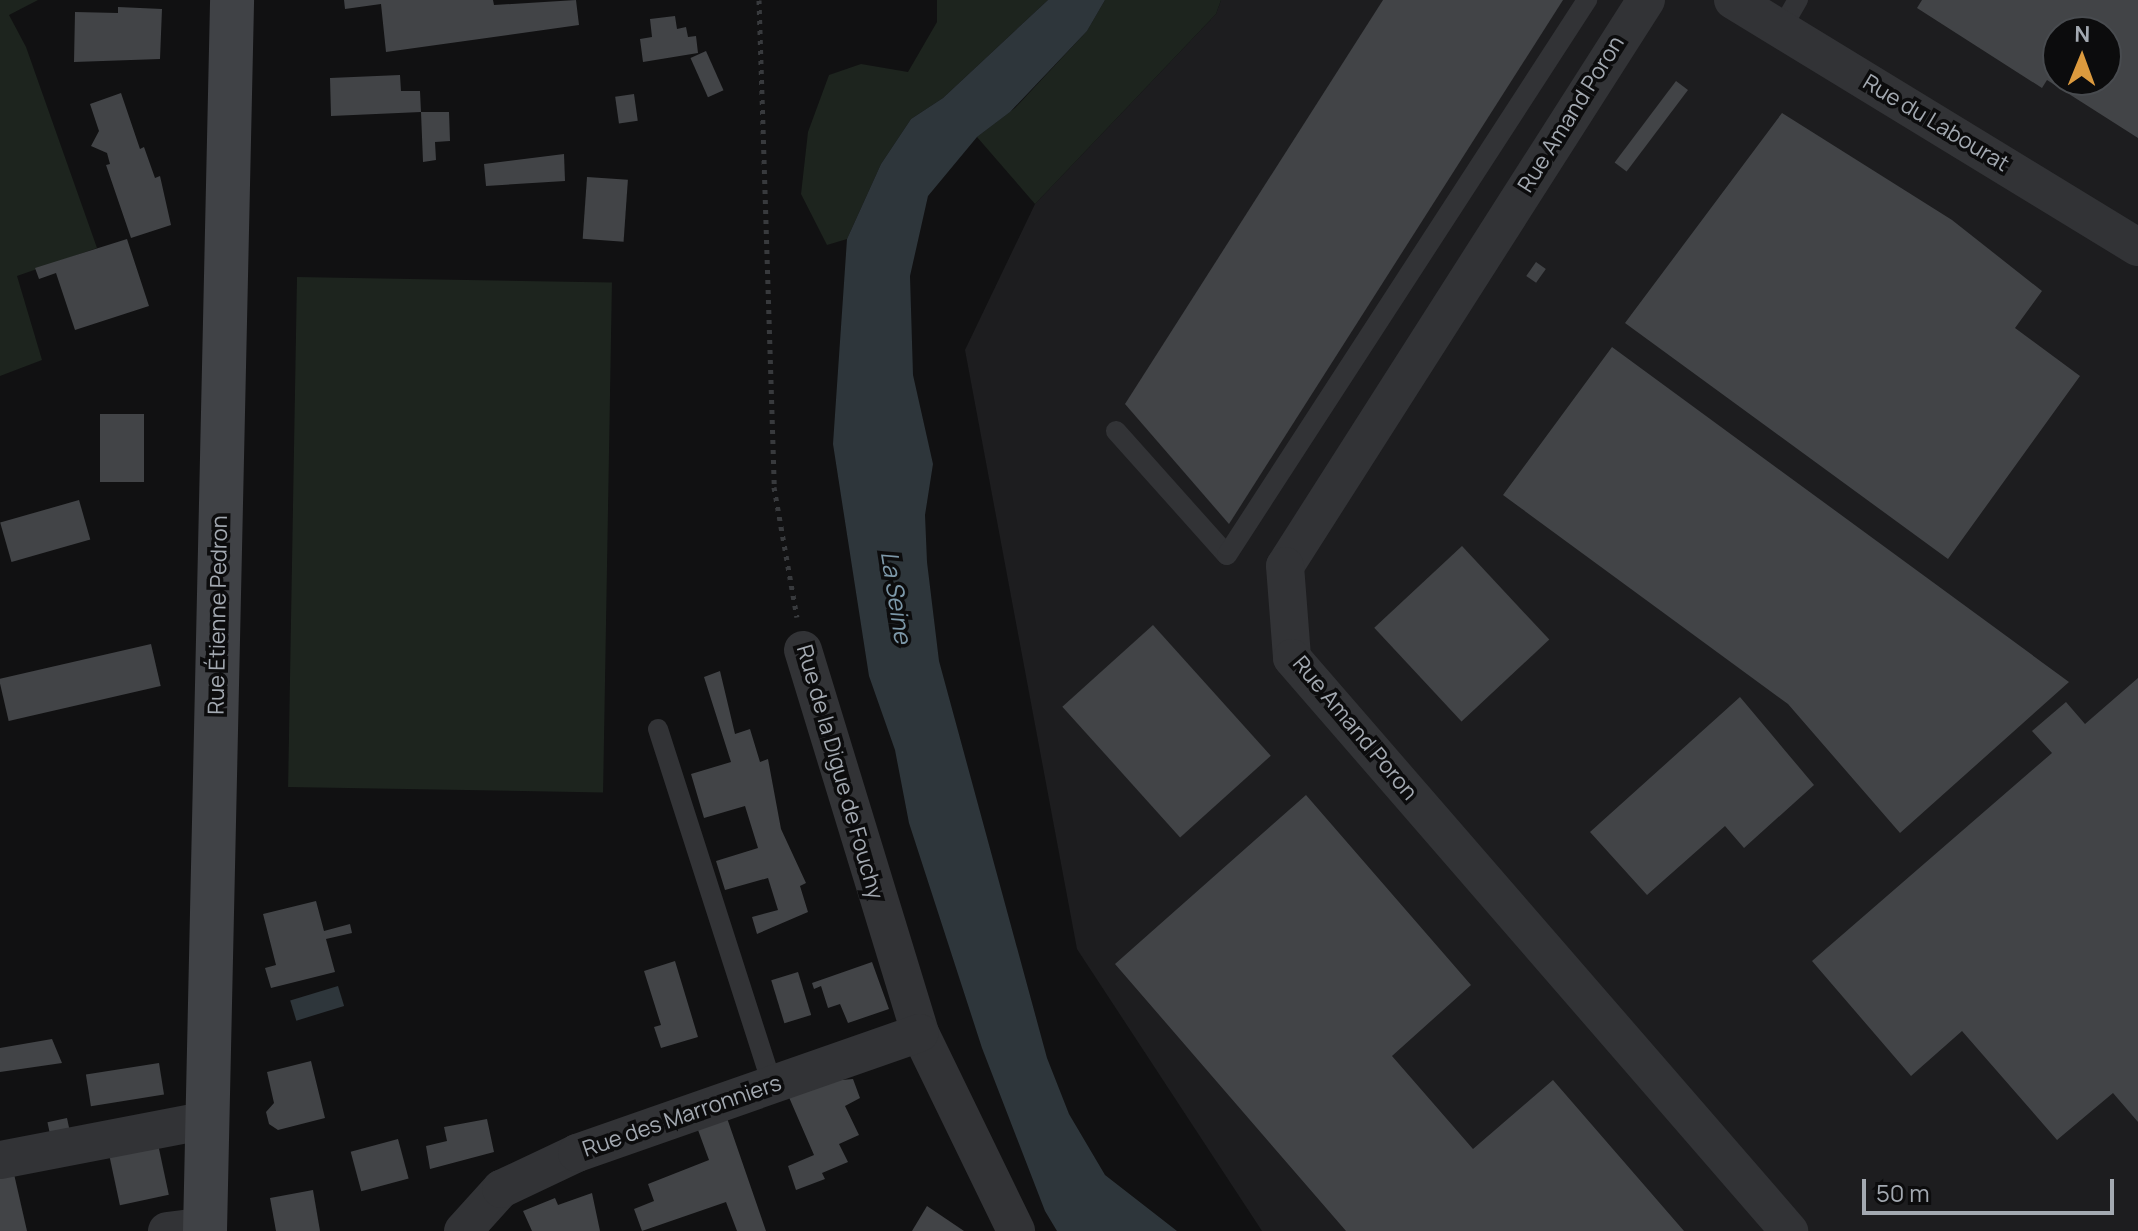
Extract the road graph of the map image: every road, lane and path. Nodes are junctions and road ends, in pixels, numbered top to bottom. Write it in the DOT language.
graph roads {
  1 [pos="232,0"];
  2 [pos="759,0"];
  3 [pos="1587,0"];
  4 [pos="1646,0"];
  5 [pos="1733,0"];
  6 [pos="1790,15"];
  7 [pos="2138,247"];
  8 [pos="1116,431"];
  9 [pos="803,650"];
  10 [pos="658,729"];
  11 [pos="920,1033"];
  12 [pos="772,1085"];
  13 [pos="207,1120"];
  14 [pos="0,1160"];
  15 [pos="192,1229"];
  16 [pos="463,1231"];
  17 [pos="1016,1231"];
  18 [pos="1789,1231"];
  1 -- 13 [label="street, Rue Étienne Pedron"];
  2 -- 9 [label="path, Rue de la Digue de Fouchy"];
  3 -- 8 [label="lane"];
  4 -- 18 [label="street, Rue Amand Poron"];
  5 -- 6 [label="street, Rue du Labourat"];
  6 -- 7 [label="street, Rue du Labourat"];
  9 -- 11 [label="street, Rue de la Digue de Fouchy"];
  10 -- 12 [label="lane"];
  11 -- 12 [label="street, Rue des Marronniers"];
  11 -- 17 [label="street, Rue de la Digue de Fouchy"];
  12 -- 16 [label="street, Rue des Marronniers"];
  13 -- 14 [label="street"];
  13 -- 15 [label="street, Rue Étienne Pedron"];
}
